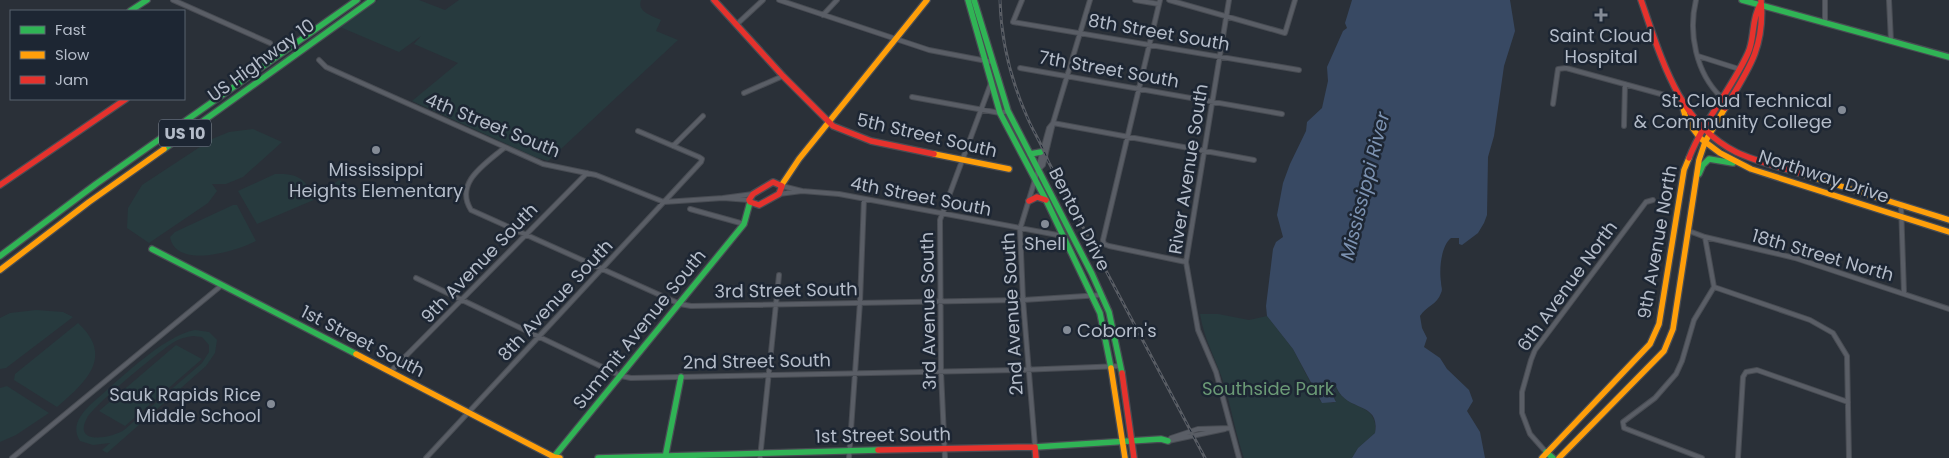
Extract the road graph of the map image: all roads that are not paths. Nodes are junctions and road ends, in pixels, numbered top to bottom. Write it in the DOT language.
graph roads {
  1 [pos="147,0"];
  2 [pos="173,0"];
  3 [pos="357,0"];
  4 [pos="372,0"];
  5 [pos="714,0"];
  6 [pos="763,0"];
  7 [pos="779,0"];
  8 [pos="837,0"];
  9 [pos="928,0"];
  10 [pos="968,0"];
  11 [pos="974,0"];
  12 [pos="1022,0"];
  13 [pos="1090,0"];
  14 [pos="1135,0"];
  15 [pos="1169,0"];
  16 [pos="1230,0"];
  17 [pos="1295,0"];
  18 [pos="1641,0"];
  19 [pos="1696,0"];
  20 [pos="1742,0"];
  21 [pos="1825,0"];
  22 [pos="1889,0"];
  23 [pos="1160,2"];
  24 [pos="1761,2"];
  25 [pos="132,10"];
  26 [pos="823,15"];
  27 [pos="1226,16"];
  28 [pos="1013,22"];
  29 [pos="1825,23"];
  30 [pos="736,25"];
  31 [pos="1080,33"];
  32 [pos="896,39"];
  33 [pos="1891,41"];
  34 [pos="270,43"];
  35 [pos="1149,45"];
  36 [pos="1220,56"];
  37 [pos="1698,56"];
  38 [pos="1949,57"];
  39 [pos="318,60"];
  40 [pos="989,61"];
  41 [pos="1020,68"];
  42 [pos="1740,69"];
  43 [pos="1299,70"];
  44 [pos="783,76"];
  45 [pos="1067,76"];
  46 [pos="991,83"];
  47 [pos="1625,84"];
  48 [pos="1139,88"];
  49 [pos="744,93"];
  50 [pos="912,96"];
  51 [pos="1722,97"];
  52 [pos="1680,99"];
  53 [pos="125,100"];
  54 [pos="1213,101"];
  55 [pos="1553,104"];
  56 [pos="1683,106"];
  57 [pos="981,110"];
  58 [pos="1008,111"];
  59 [pos="1000,113"];
  60 [pos="1282,114"];
  61 [pos="703,116"];
  62 [pos="828,123"];
  63 [pos="1053,123"];
  64 [pos="1624,126"];
  65 [pos="1702,129"];
  66 [pos="638,131"];
  67 [pos="1697,135"];
  68 [pos="1710,135"];
  69 [pos="1128,136"];
  70 [pos="1705,142"];
  71 [pos="673,146"];
  72 [pos="504,148"];
  73 [pos="1205,150"];
  74 [pos="1041,152"];
  75 [pos="1030,154"];
  76 [pos="962,159"];
  77 [pos="702,160"];
  78 [pos="1254,160"];
  79 [pos="1009,169"];
  80 [pos="1751,169"];
  81 [pos="1038,170"];
  82 [pos="790,171"];
  83 [pos="587,173"];
  84 [pos="1805,175"];
  85 [pos="1035,181"];
  86 [pos="772,182"];
  87 [pos="0,185"];
  88 [pos="782,186"];
  89 [pos="1805,186"];
  90 [pos="1694,188"];
  91 [pos="802,192"];
  92 [pos="753,194"];
  93 [pos="779,194"];
  94 [pos="723,198"];
  95 [pos="864,199"];
  96 [pos="1046,200"];
  97 [pos="1653,200"];
  98 [pos="749,201"];
  99 [pos="1029,201"];
  100 [pos="664,202"];
  101 [pos="1901,205"];
  102 [pos="759,206"];
  103 [pos="690,209"];
  104 [pos="943,215"];
  105 [pos="1901,217"];
  106 [pos="747,218"];
  107 [pos="1949,220"];
  108 [pos="744,224"];
  109 [pos="1020,229"];
  110 [pos="1689,231"];
  111 [pos="1949,232"];
  112 [pos="525,235"];
  113 [pos="1063,236"];
  114 [pos="1705,237"];
  115 [pos="152,249"];
  116 [pos="0,256"];
  117 [pos="1186,262"];
  118 [pos="0,270"];
  119 [pos="603,270"];
  120 [pos="779,276"];
  121 [pos="416,278"];
  122 [pos="222,285"];
  123 [pos="1714,287"];
  124 [pos="1904,294"];
  125 [pos="1101,295"];
  126 [pos="1093,297"];
  127 [pos="463,300"];
  128 [pos="1024,300"];
  129 [pos="860,302"];
  130 [pos="941,302"];
  131 [pos="680,304"];
  132 [pos="775,306"];
  133 [pos="1949,309"];
  134 [pos="540,337"];
  135 [pos="1111,366"];
  136 [pos="1122,366"];
  137 [pos="1029,370"];
  138 [pos="391,372"];
  139 [pos="941,372"];
  140 [pos="855,373"];
  141 [pos="768,374"];
  142 [pos="621,376"];
  143 [pos="681,377"];
  144 [pos="1848,402"];
  145 [pos="470,412"];
  146 [pos="1230,428"];
  147 [pos="1132,440"];
  148 [pos="1122,441"];
  149 [pos="1168,441"];
  150 [pos="1035,446"];
  151 [pos="945,449"];
  152 [pos="850,450"];
  153 [pos="1546,455"];
  154 [pos="760,456"];
  155 [pos="665,457"];
  156 [pos="12,458"];
  157 [pos="426,458"];
  158 [pos="556,458"];
  159 [pos="598,458"];
  160 [pos="849,458"];
  161 [pos="945,458"];
  162 [pos="1036,458"];
  163 [pos="1125,458"];
  164 [pos="1134,458"];
  165 [pos="1239,458"];
  166 [pos="1542,458"];
  167 [pos="1553,458"];
  168 [pos="1559,458"];
  169 [pos="1702,458"];
  170 [pos="1738,458"];
  171 [pos="1849,458"];
  1 -- 25 [label="main road"];
  2 -- 34 [label="street"];
  3 -- 116 [label="main road, US 10"];
  4 -- 118 [label="main road, US Highway 10 / US 10"];
  5 -- 30 [label="main road, 5th Street South"];
  6 -- 30 [label="street"];
  7 -- 26 [label="street"];
  8 -- 26 [label="street"];
  9 -- 32 [label="main road, Summit Avenue South"];
  10 -- 40 [label="main road, Benton Drive"];
  11 -- 40 [label="main road, Benton Drive"];
  12 -- 28 [label="street"];
  13 -- 31 [label="street, 2nd Avenue South"];
  14 -- 23 [label="street"];
  15 -- 27 [label="street"];
  16 -- 27 [label="street, River Avenue South"];
  17 -- 27 [label="street"];
  18 -- 52 [label="main road"];
  19 -- 37 [label="street"];
  20 -- 24 [label="main road"];
  21 -- 29 [label="street"];
  22 -- 33 [label="street"];
  23 -- 35 [label="street"];
  24 -- 29 [label="main road"];
  24 -- 42 [label="main road, 9th Avenue North"];
  24 -- 68 [label="main road, 9th Avenue North"];
  26 -- 32 [label="street"];
  27 -- 36 [label="street, River Avenue South"];
  28 -- 31 [label="street, 8th Street South"];
  29 -- 33 [label="main road"];
  30 -- 44 [label="main road, 5th Street South"];
  31 -- 35 [label="street, 8th Street South"];
  31 -- 45 [label="street, 2nd Avenue South"];
  32 -- 40 [label="street"];
  32 -- 62 [label="main road, Summit Avenue South"];
  33 -- 38 [label="main road"];
  35 -- 36 [label="street, 8th Street South"];
  35 -- 48 [label="street"];
  36 -- 43 [label="street, 8th Street South"];
  36 -- 54 [label="street, River Avenue South"];
  37 -- 42 [label="street"];
  37 -- 51 [label="street"];
  39 -- 72 [label="street, 4th Street South"];
  40 -- 46 [label="main road, Benton Drive"];
  40 -- 58 [label="main road, Benton Drive"];
  41 -- 45 [label="street, 7th Street South"];
  42 -- 51 [label="main road, 9th Avenue North"];
  44 -- 49 [label="street"];
  44 -- 62 [label="main road, 5th Street South"];
  45 -- 48 [label="street, 7th Street South"];
  45 -- 63 [label="street, 2nd Avenue South"];
  46 -- 57 [label="street, 3rd Avenue South"];
  46 -- 59 [label="main road, Benton Drive"];
  47 -- 52 [label="street"];
  47 -- 55 [label="street"];
  47 -- 64 [label="street"];
  48 -- 54 [label="street, 7th Street South"];
  48 -- 69 [label="street"];
  50 -- 57 [label="street"];
  51 -- 65 [label="main road, 9th Avenue North"];
  52 -- 56 [label="main road"];
  53 -- 87 [label="main road"];
  54 -- 60 [label="street, 7th Street South"];
  54 -- 73 [label="street, River Avenue South"];
  56 -- 65 [label="main road"];
  56 -- 67 [label="main road"];
  57 -- 59 [label="street"];
  57 -- 76 [label="street, 3rd Avenue South"];
  58 -- 59 [label="street"];
  58 -- 75 [label="main road, Benton Drive"];
  59 -- 85 [label="main road, Benton Drive"];
  61 -- 71 [label="street"];
  62 -- 76 [label="main road, 5th Street South"];
  62 -- 82 [label="main road, Summit Avenue South"];
  63 -- 69 [label="street"];
  63 -- 74 [label="street, 2nd Avenue South"];
  63 -- 81 [label="street, 2nd Avenue South"];
  65 -- 67 [label="main road, 9th Avenue North"];
  65 -- 68 [label="main road, Northway Drive"];
  66 -- 71 [label="street"];
  67 -- 70 [label="main road, Northway Drive"];
  67 -- 153 [label="main road, 9th Avenue North"];
  68 -- 70 [label="main road, 9th Avenue North"];
  68 -- 84 [label="main road, Northway Drive"];
  69 -- 73 [label="street"];
  69 -- 117 [label="street"];
  70 -- 80 [label="main road, Northway Drive"];
  70 -- 90 [label="main road, 9th Avenue North"];
  71 -- 77 [label="street"];
  72 -- 83 [label="street, 4th Street South"];
  72 -- 112 [label="street, 3rd Street South"];
  73 -- 78 [label="street"];
  73 -- 117 [label="street, River Avenue South"];
  74 -- 75 [label="main road"];
  74 -- 81 [label="street, 2nd Avenue South"];
  75 -- 81 [label="main road, Benton Drive"];
  76 -- 79 [label="main road, 5th Street South"];
  76 -- 104 [label="street, 3rd Avenue South"];
  77 -- 100 [label="street, 8th Avenue South"];
  80 -- 89 [label="main road, Northway Drive"];
  80 -- 90 [label="main road"];
  81 -- 85 [label="street, 2nd Avenue South"];
  81 -- 125 [label="main road, Benton Drive"];
  82 -- 86 [label="main road, Summit Avenue South"];
  82 -- 88 [label="main road, Summit Avenue South"];
  83 -- 100 [label="street, 4th Street South"];
  83 -- 112 [label="street, 9th Avenue South"];
  84 -- 89 [label="street"];
  84 -- 101 [label="main road, Northway Drive"];
  85 -- 96 [label="main road, Benton Drive"];
  85 -- 99 [label="street, 2nd Avenue South"];
  86 -- 88 [label="main road"];
  86 -- 92 [label="main road, Summit Avenue South"];
  88 -- 91 [label="street, 4th Street South"];
  88 -- 93 [label="main road, Summit Avenue South"];
  89 -- 105 [label="main road, Northway Drive"];
  90 -- 110 [label="main road, 9th Avenue North"];
  91 -- 93 [label="street, 4th Street South"];
  91 -- 95 [label="street, 4th Street South"];
  92 -- 94 [label="street, 4th Street South"];
  92 -- 98 [label="main road, Summit Avenue South"];
  93 -- 102 [label="main road, Summit Avenue South"];
  94 -- 98 [label="street, 4th Street South"];
  94 -- 100 [label="street, 4th Street South"];
  95 -- 104 [label="street, 4th Street South"];
  95 -- 129 [label="street"];
  96 -- 99 [label="main road"];
  96 -- 113 [label="main road, Benton Drive"];
  97 -- 153 [label="street, 6th Avenue North"];
  98 -- 102 [label="main road"];
  98 -- 106 [label="main road, Summit Avenue South"];
  99 -- 109 [label="street, 2nd Avenue South"];
  100 -- 119 [label="street, 8th Avenue South"];
  101 -- 105 [label="street"];
  101 -- 107 [label="main road, Northway Drive"];
  102 -- 106 [label="main road, Summit Avenue South"];
  103 -- 108 [label="street"];
  104 -- 109 [label="street, 4th Street South"];
  104 -- 130 [label="street, 3rd Avenue South"];
  105 -- 111 [label="main road, Northway Drive"];
  105 -- 124 [label="street"];
  106 -- 108 [label="main road, Summit Avenue South"];
  108 -- 131 [label="main road, Summit Avenue South"];
  109 -- 113 [label="street, 4th Street South"];
  109 -- 128 [label="street, 2nd Avenue South"];
  110 -- 114 [label="street, 18th Street North"];
  110 -- 168 [label="main road, 9th Avenue North"];
  112 -- 119 [label="street, 3rd Street South"];
  112 -- 127 [label="street, 9th Avenue South"];
  113 -- 126 [label="main road, Benton Drive"];
  114 -- 123 [label="street"];
  114 -- 124 [label="street, 18th Street North"];
  115 -- 122 [label="main road, 1st Street South"];
  117 -- 146 [label="street, River Avenue South"];
  119 -- 131 [label="street, 3rd Street South"];
  119 -- 134 [label="street, 8th Avenue South"];
  120 -- 132 [label="street"];
  121 -- 127 [label="street, 2nd Street South"];
  122 -- 138 [label="main road, 1st Street South"];
  122 -- 156 [label="street"];
  123 -- 144 [label="street"];
  123 -- 169 [label="street"];
  124 -- 133 [label="street, 18th Street North"];
  125 -- 126 [label="street, 3rd Street South"];
  125 -- 136 [label="main road, Benton Drive"];
  126 -- 128 [label="street, 3rd Street South"];
  126 -- 135 [label="main road, Benton Drive"];
  127 -- 134 [label="street, 2nd Street South"];
  127 -- 138 [label="street, 9th Avenue South"];
  128 -- 130 [label="street, 3rd Street South"];
  128 -- 137 [label="street, 2nd Avenue South"];
  129 -- 130 [label="street, 3rd Street South"];
  129 -- 132 [label="street, 3rd Street South"];
  129 -- 140 [label="street"];
  130 -- 139 [label="street, 3rd Avenue South"];
  131 -- 132 [label="street, 3rd Street South"];
  131 -- 142 [label="main road, Summit Avenue South"];
  132 -- 141 [label="street"];
  134 -- 142 [label="street, 2nd Street South"];
  134 -- 145 [label="street, 8th Avenue South"];
  135 -- 136 [label="street, 2nd Street South"];
  135 -- 137 [label="street, 2nd Street South"];
  135 -- 148 [label="main road, Benton Drive"];
  136 -- 147 [label="main road, Benton Drive"];
  137 -- 139 [label="street, 2nd Street South"];
  137 -- 150 [label="street, 2nd Avenue South"];
  138 -- 145 [label="main road, 1st Street South"];
  139 -- 140 [label="street, 2nd Street South"];
  139 -- 151 [label="street, 3rd Avenue South"];
  140 -- 141 [label="street, 2nd Street South"];
  140 -- 152 [label="street"];
  141 -- 143 [label="street, 2nd Street South"];
  141 -- 154 [label="street"];
  142 -- 143 [label="street, 2nd Street South"];
  142 -- 158 [label="main road, Summit Avenue South"];
  143 -- 155 [label="main road"];
  144 -- 170 [label="street"];
  144 -- 171 [label="street"];
  145 -- 157 [label="street, 8th Avenue South"];
  145 -- 158 [label="main road, 1st Street South"];
  146 -- 149 [label="street, 1st Street South"];
  146 -- 165 [label="street, River Avenue South"];
  147 -- 148 [label="main road, 1st Street South"];
  147 -- 149 [label="main road, 1st Street South"];
  147 -- 164 [label="main road, Benton Drive"];
  148 -- 150 [label="main road, 1st Street South"];
  148 -- 163 [label="main road, Benton Drive"];
  150 -- 151 [label="main road, 1st Street South"];
  150 -- 162 [label="main road, 2nd Avenue South"];
  151 -- 152 [label="main road, 1st Street South"];
  151 -- 161 [label="street, 3rd Avenue South"];
  152 -- 154 [label="main road, 1st Street South"];
  152 -- 160 [label="street"];
  153 -- 166 [label="main road, 9th Avenue North"];
  153 -- 167 [label="main road"];
  154 -- 155 [label="main road, 1st Street South"];
  155 -- 159 [label="main road, 1st Street South"];
}
